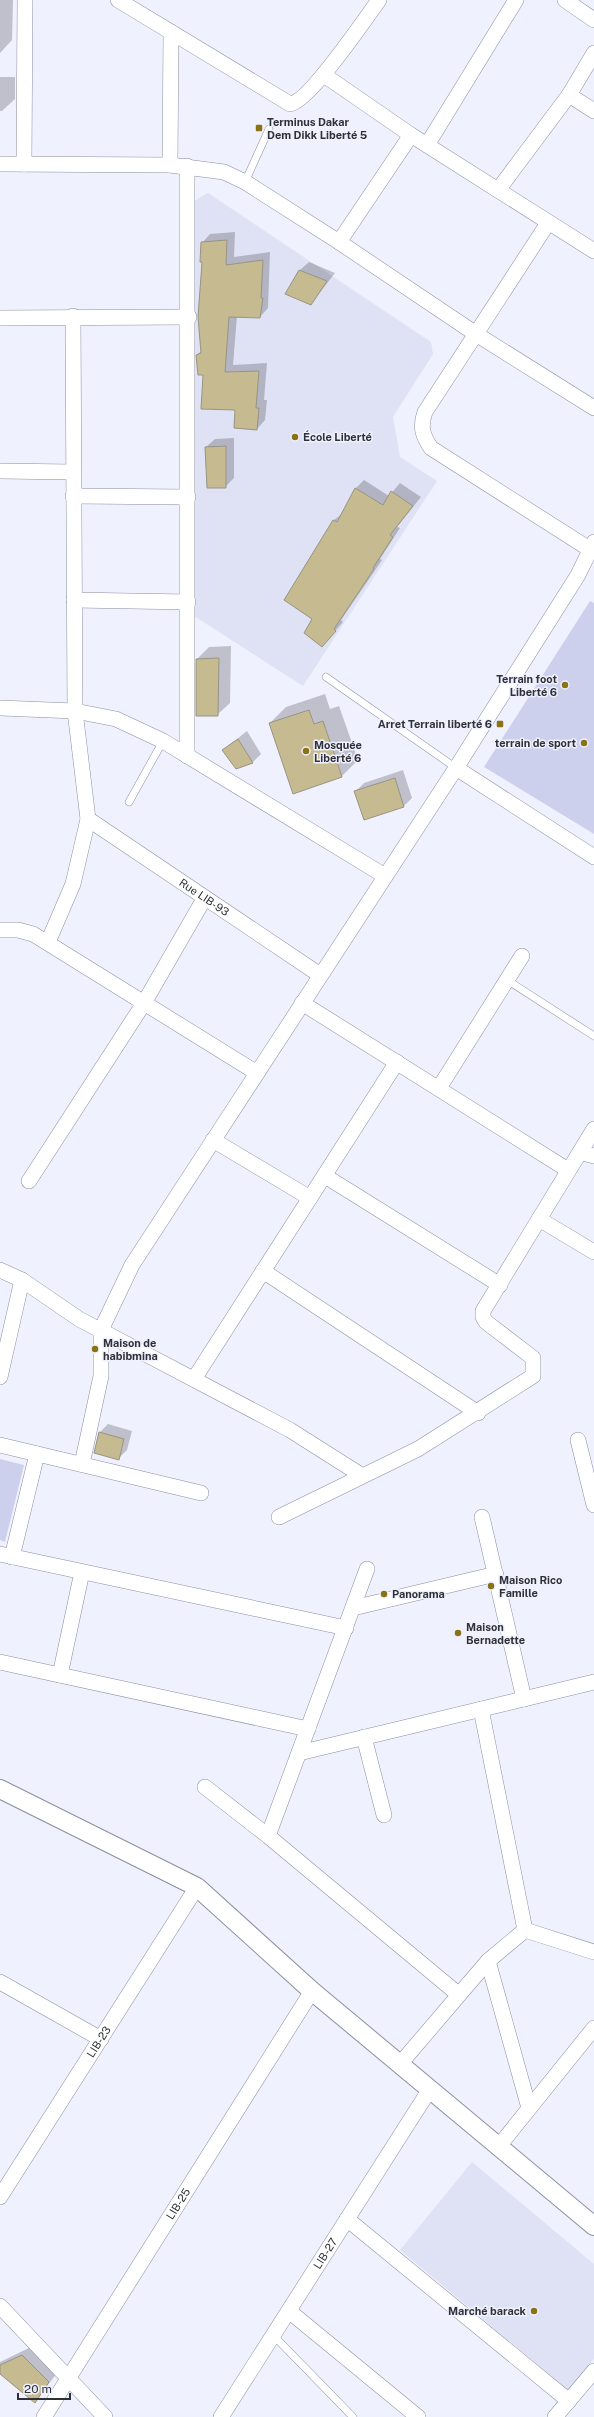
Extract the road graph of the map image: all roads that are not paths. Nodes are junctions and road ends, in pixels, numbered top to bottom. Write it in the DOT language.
graph roads {
  1 [pos="25,0"];
  2 [pos="120,0"];
  3 [pos="379,0"];
  4 [pos="516,0"];
  5 [pos="565,0"];
  6 [pos="594,20"];
  7 [pos="171,32"];
  8 [pos="594,53"];
  9 [pos="324,75"];
  10 [pos="569,95"];
  11 [pos="594,111"];
  12 [pos="268,129"];
  13 [pos="411,135"];
  14 [pos="427,145"];
  15 [pos="0,164"];
  16 [pos="24,164"];
  17 [pos="170,165"];
  18 [pos="187,166"];
  19 [pos="245,182"];
  20 [pos="498,190"];
  21 [pos="548,223"];
  22 [pos="339,242"];
  23 [pos="594,251"];
  24 [pos="73,316"];
  25 [pos="189,317"];
  26 [pos="0,318"];
  27 [pos="476,334"];
  28 [pos="594,408"];
  29 [pos="0,471"];
  30 [pos="72,472"];
  31 [pos="73,496"];
  32 [pos="188,497"];
  33 [pos="593,548"];
  34 [pos="74,600"];
  35 [pos="188,602"];
  36 [pos="326,677"];
  37 [pos="0,708"];
  38 [pos="75,711"];
  39 [pos="162,741"];
  40 [pos="187,756"];
  41 [pos="456,768"];
  42 [pos="129,802"];
  43 [pos="88,819"];
  44 [pos="594,857"];
  45 [pos="385,876"];
  46 [pos="204,899"];
  47 [pos="0,930"];
  48 [pos="48,942"];
  49 [pos="522,956"];
  50 [pos="320,975"];
  51 [pos="507,980"];
  52 [pos="144,1003"];
  53 [pos="302,1003"];
  54 [pos="594,1036"];
  55 [pos="397,1062"];
  56 [pos="257,1073"];
  57 [pos="439,1088"];
  58 [pos="594,1130"];
  59 [pos="213,1140"];
  60 [pos="587,1154"];
  61 [pos="568,1170"];
  62 [pos="324,1176"];
  63 [pos="29,1181"];
  64 [pos="310,1198"];
  65 [pos="539,1219"];
  66 [pos="594,1252"];
  67 [pos="0,1270"];
  68 [pos="263,1271"];
  69 [pos="22,1280"];
  70 [pos="500,1285"];
  71 [pos="101,1330"];
  72 [pos="0,1377"];
  73 [pos="194,1379"];
  74 [pos="478,1413"];
  75 [pos="578,1440"];
  76 [pos="0,1445"];
  77 [pos="38,1454"];
  78 [pos="82,1464"];
  79 [pos="361,1475"];
  80 [pos="201,1493"];
  81 [pos="594,1505"];
  82 [pos="482,1516"];
  83 [pos="279,1517"];
  84 [pos="6,1555"];
  85 [pos="367,1569"];
  86 [pos="82,1572"];
  87 [pos="496,1574"];
  88 [pos="353,1608"];
  89 [pos="346,1628"];
  90 [pos="0,1662"];
  91 [pos="60,1675"];
  92 [pos="594,1682"];
  93 [pos="524,1699"];
  94 [pos="480,1709"];
  95 [pos="308,1729"];
  96 [pos="364,1737"];
  97 [pos="299,1753"];
  98 [pos="205,1787"];
  99 [pos="0,1788"];
  100 [pos="384,1815"];
  101 [pos="268,1836"];
  102 [pos="197,1887"];
  103 [pos="525,1930"];
  104 [pos="594,1952"];
  105 [pos="488,1961"];
  106 [pos="0,1982"];
  107 [pos="312,1991"];
  108 [pos="458,1994"];
  109 [pos="594,2028"];
  110 [pos="101,2039"];
  111 [pos="400,2064"];
  112 [pos="430,2089"];
  113 [pos="529,2108"];
  114 [pos="499,2146"];
  115 [pos="0,2197"];
  116 [pos="347,2219"];
  117 [pos="592,2220"];
  118 [pos="0,2306"];
  119 [pos="288,2311"];
  120 [pos="273,2335"];
  121 [pos="594,2371"];
  122 [pos="68,2378"];
  123 [pos="569,2401"];
  124 [pos="44,2417"];
  125 [pos="105,2417"];
  126 [pos="221,2417"];
  127 [pos="353,2417"];
  128 [pos="418,2417"];
  129 [pos="555,2417"];
  1 -- 16 [label="street"];
  2 -- 7 [label="street"];
  3 -- 9 [label="street"];
  4 -- 14 [label="street"];
  5 -- 6 [label="street"];
  7 -- 9 [label="street"];
  7 -- 17 [label="street"];
  8 -- 10 [label="street"];
  9 -- 13 [label="street"];
  10 -- 11 [label="street"];
  10 -- 20 [label="street"];
  12 -- 19 [label="lane"];
  13 -- 14 [label="street"];
  13 -- 22 [label="street"];
  14 -- 20 [label="street"];
  15 -- 16 [label="street"];
  16 -- 17 [label="street"];
  17 -- 18 [label="street"];
  18 -- 19 [label="street"];
  18 -- 25 [label="street"];
  19 -- 22 [label="street"];
  20 -- 21 [label="street"];
  21 -- 23 [label="street"];
  21 -- 27 [label="street"];
  22 -- 27 [label="street"];
  24 -- 25 [label="street"];
  24 -- 26 [label="street"];
  24 -- 30 [label="street"];
  25 -- 32 [label="street"];
  27 -- 28 [label="street"];
  27 -- 33 [label="street"];
  29 -- 30 [label="street"];
  30 -- 31 [label="street"];
  31 -- 32 [label="street"];
  31 -- 34 [label="street"];
  32 -- 35 [label="street"];
  33 -- 41 [label="street"];
  34 -- 35 [label="street"];
  34 -- 38 [label="street"];
  35 -- 40 [label="street"];
  36 -- 41 [label="lane"];
  37 -- 38 [label="street"];
  38 -- 39 [label="street"];
  38 -- 43 [label="street"];
  39 -- 40 [label="street"];
  39 -- 42 [label="lane"];
  40 -- 45 [label="street"];
  41 -- 44 [label="street"];
  41 -- 45 [label="street"];
  43 -- 46 [label="street, Rue LIB-93"];
  43 -- 48 [label="street"];
  45 -- 50 [label="street"];
  46 -- 50 [label="street, Rue LIB-93"];
  46 -- 52 [label="street"];
  47 -- 48 [label="street"];
  48 -- 52 [label="street"];
  49 -- 51 [label="street"];
  50 -- 53 [label="street"];
  51 -- 54 [label="lane"];
  51 -- 57 [label="street"];
  52 -- 56 [label="street"];
  52 -- 63 [label="street"];
  53 -- 55 [label="street"];
  53 -- 56 [label="street"];
  55 -- 57 [label="street"];
  55 -- 62 [label="street"];
  56 -- 59 [label="street"];
  57 -- 61 [label="street"];
  58 -- 60 [label="street"];
  59 -- 64 [label="street"];
  59 -- 71 [label="street"];
  60 -- 61 [label="street"];
  61 -- 65 [label="street"];
  62 -- 64 [label="street"];
  62 -- 70 [label="street"];
  64 -- 68 [label="street"];
  65 -- 66 [label="street"];
  65 -- 70 [label="street"];
  67 -- 69 [label="street"];
  68 -- 73 [label="street"];
  68 -- 74 [label="street"];
  69 -- 71 [label="street"];
  69 -- 72 [label="street"];
  70 -- 74 [label="street"];
  71 -- 73 [label="street"];
  71 -- 78 [label="street"];
  73 -- 79 [label="street"];
  74 -- 79 [label="street"];
  75 -- 81 [label="street"];
  76 -- 77 [label="street"];
  77 -- 78 [label="street"];
  77 -- 84 [label="street"];
  78 -- 80 [label="street"];
  79 -- 83 [label="street"];
  82 -- 87 [label="street"];
  84 -- 86 [label="street"];
  85 -- 88 [label="street"];
  86 -- 89 [label="street"];
  86 -- 91 [label="street"];
  87 -- 88 [label="street"];
  87 -- 93 [label="street"];
  88 -- 89 [label="street"];
  89 -- 95 [label="street"];
  90 -- 91 [label="street"];
  91 -- 95 [label="street"];
  92 -- 93 [label="street"];
  93 -- 94 [label="street"];
  94 -- 96 [label="street"];
  94 -- 103 [label="street"];
  95 -- 97 [label="street"];
  96 -- 97 [label="street"];
  96 -- 100 [label="street"];
  97 -- 101 [label="street"];
  98 -- 101 [label="street"];
  99 -- 102 [label="street"];
  101 -- 108 [label="street"];
  102 -- 107 [label="street"];
  102 -- 110 [label="street, LIB-23"];
  103 -- 104 [label="street"];
  103 -- 105 [label="street"];
  105 -- 108 [label="street"];
  105 -- 113 [label="street"];
  106 -- 110 [label="street"];
  107 -- 111 [label="street"];
  107 -- 122 [label="street, LIB-25"];
  108 -- 111 [label="street"];
  109 -- 113 [label="street"];
  110 -- 115 [label="street, LIB-23"];
  111 -- 112 [label="street"];
  112 -- 114 [label="street"];
  112 -- 116 [label="street, LIB-27"];
  113 -- 114 [label="street"];
  114 -- 117 [label="street"];
  116 -- 119 [label="street, LIB-27"];
  116 -- 123 [label="street"];
  118 -- 122 [label="street"];
  119 -- 120 [label="street, LIB-27"];
  119 -- 128 [label="street"];
  120 -- 126 [label="street, LIB-27"];
  120 -- 127 [label="lane"];
  121 -- 123 [label="street"];
  122 -- 124 [label="street, LIB-25"];
  122 -- 125 [label="street"];
  123 -- 129 [label="street"];
}
